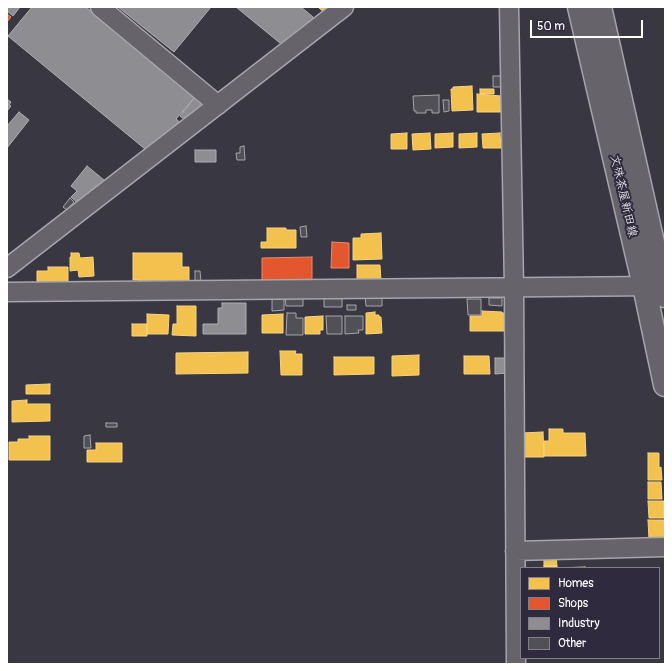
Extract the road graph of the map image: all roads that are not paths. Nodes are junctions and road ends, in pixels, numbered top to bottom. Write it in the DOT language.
graph roads {
  1 [pos="100,7"];
  2 [pos="344,7"];
  3 [pos="510,7"];
  4 [pos="578,7"];
  5 [pos="600,7"];
  6 [pos="218,105"];
  7 [pos="7,267"];
  8 [pos="514,288"];
  9 [pos="659,288"];
  10 [pos="7,292"];
  11 [pos="665,385"];
  12 [pos="665,547"];
  13 [pos="516,551"];
  14 [pos="516,664"];
  1 -- 6 [label="street"];
  2 -- 6 [label="street"];
  3 -- 8 [label="street"];
  4 -- 9 [label="main road, 文殊茶屋新田線"];
  5 -- 9 [label="main road, 文殊茶屋新田線"];
  6 -- 7 [label="street"];
  8 -- 9 [label="street"];
  8 -- 10 [label="street"];
  8 -- 13 [label="street"];
  9 -- 11 [label="main road, 文殊茶屋新田線"];
  12 -- 13 [label="street"];
  13 -- 14 [label="street"];
}
